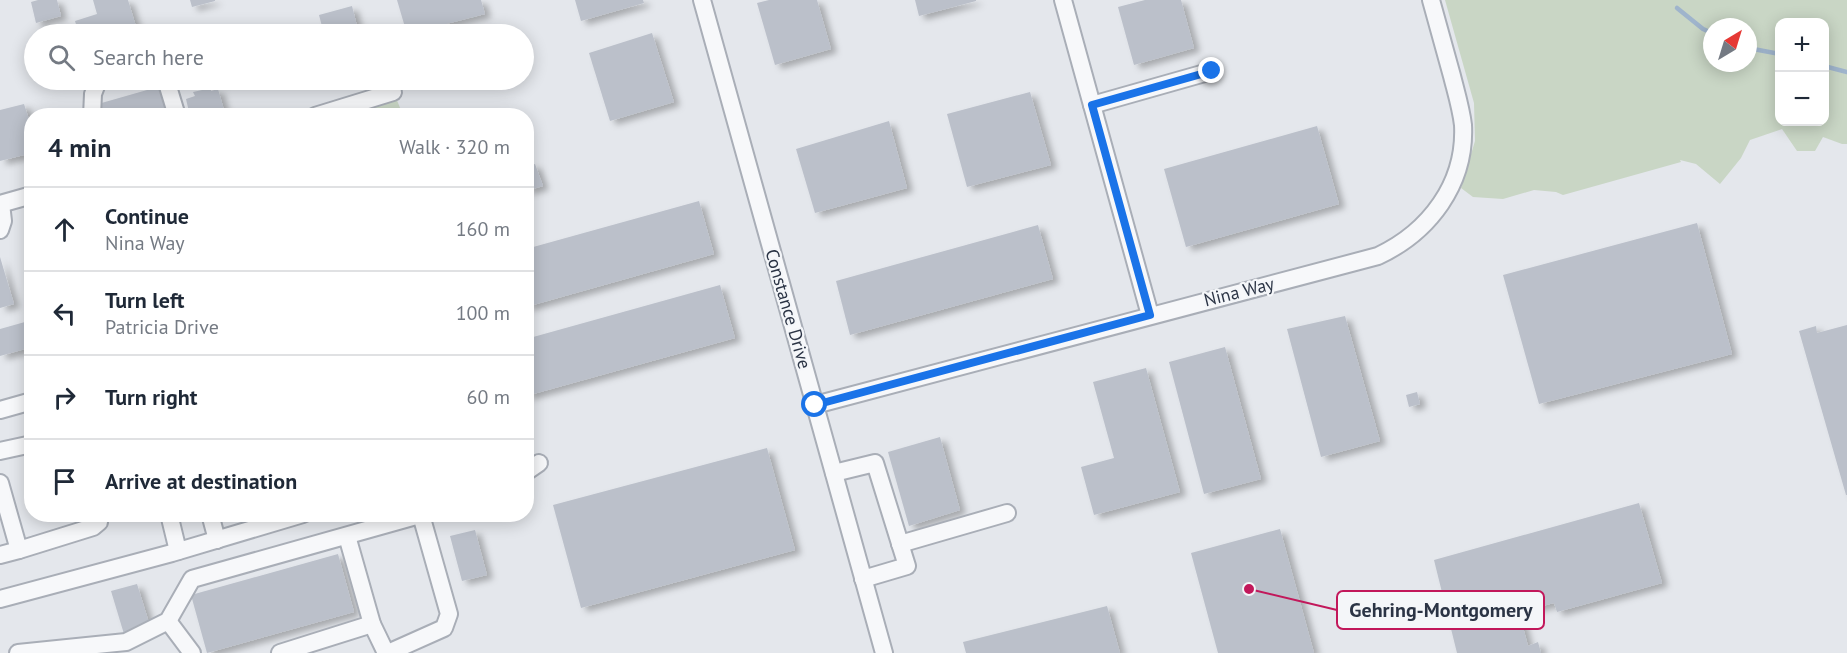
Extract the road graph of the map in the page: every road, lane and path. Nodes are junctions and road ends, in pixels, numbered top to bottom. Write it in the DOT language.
graph roads {
  1 [pos="702,0"];
  2 [pos="1063,0"];
  3 [pos="1431,0"];
  4 [pos="1212,71"];
  5 [pos="95,90"];
  6 [pos="169,90"];
  7 [pos="393,92"];
  8 [pos="1092,105"];
  9 [pos="92,108"];
  10 [pos="175,108"];
  11 [pos="341,108"];
  12 [pos="24,197"];
  13 [pos="0,204"];
  14 [pos="0,230"];
  15 [pos="1150,315"];
  16 [pos="24,403"];
  17 [pos="815,405"];
  18 [pos="0,410"];
  19 [pos="24,446"];
  20 [pos="0,451"];
  21 [pos="834,473"];
  22 [pos="0,483"];
  23 [pos="1007,513"];
  24 [pos="99,522"];
  25 [pos="171,522"];
  26 [pos="212,522"];
  27 [pos="253,522"];
  28 [pos="397,522"];
  29 [pos="424,522"];
  30 [pos="347,536"];
  31 [pos="217,540"];
  32 [pos="900,544"];
  33 [pos="20,550"];
  34 [pos="178,551"];
  35 [pos="0,555"];
  36 [pos="863,579"];
  37 [pos="0,599"];
  38 [pos="168,621"];
  39 [pos="372,624"];
  40 [pos="117,646"];
  41 [pos="51,651"];
  42 [pos="18,653"];
  43 [pos="192,653"];
  44 [pos="280,653"];
  45 [pos="387,653"];
  46 [pos="884,653"];
  1 -- 17 [label="street, Constance Drive"];
  2 -- 8 [label="street"];
  3 -- 15 [label="street, Nina Way"];
  4 -- 8 [label="street"];
  5 -- 9 [label="street"];
  6 -- 10 [label="street"];
  7 -- 11 [label="street"];
  8 -- 15 [label="street"];
  12 -- 13 [label="street"];
  13 -- 14 [label="street"];
  15 -- 17 [label="street, Nina Way"];
  16 -- 18 [label="street"];
  17 -- 21 [label="street, Constance Drive"];
  19 -- 20 [label="street"];
  21 -- 32 [label="street"];
  21 -- 36 [label="street, Constance Drive"];
  22 -- 33 [label="street"];
  23 -- 32 [label="street"];
  24 -- 33 [label="street"];
  25 -- 34 [label="street"];
  26 -- 31 [label="street"];
  27 -- 31 [label="street"];
  28 -- 30 [label="street"];
  29 -- 45 [label="street"];
  30 -- 38 [label="street"];
  30 -- 39 [label="street"];
  31 -- 34 [label="street"];
  32 -- 36 [label="street"];
  33 -- 35 [label="street"];
  34 -- 37 [label="street"];
  36 -- 46 [label="street, Constance Drive"];
  38 -- 40 [label="street"];
  38 -- 43 [label="street"];
  39 -- 44 [label="street"];
  39 -- 45 [label="street"];
  40 -- 41 [label="street"];
  41 -- 42 [label="street"];
}
